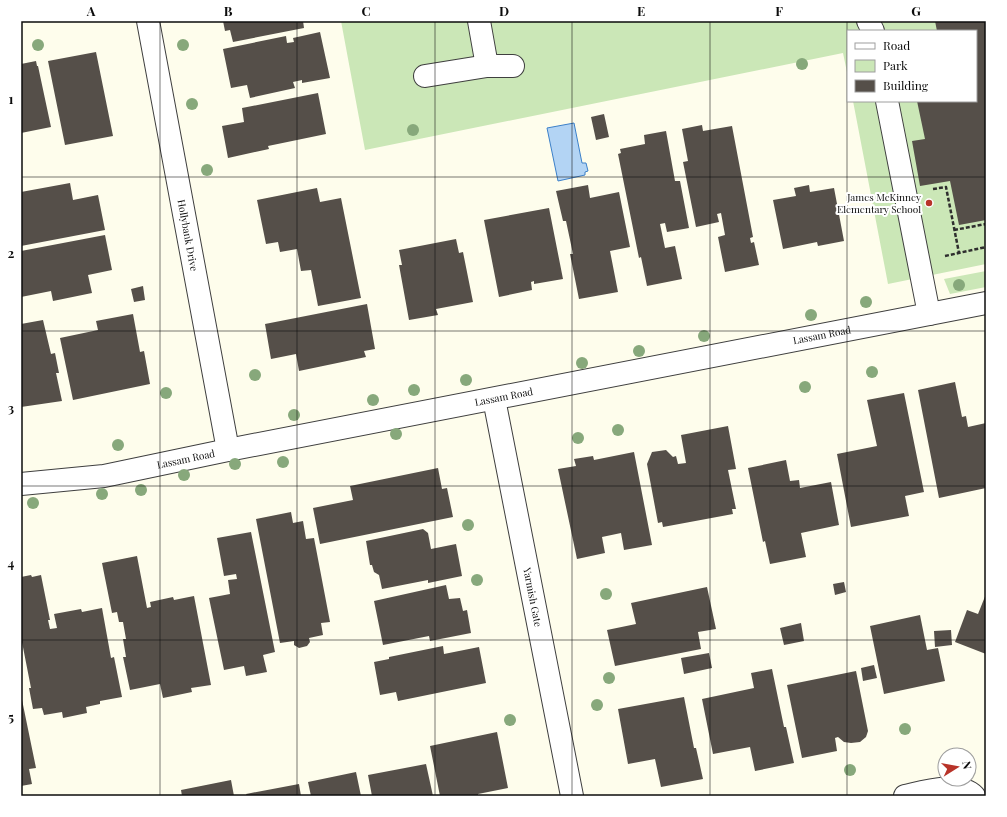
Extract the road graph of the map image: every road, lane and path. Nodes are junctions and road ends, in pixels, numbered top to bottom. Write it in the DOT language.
graph roads {
  1 [pos="148,21"];
  2 [pos="479,21"];
  3 [pos="868,21"];
  4 [pos="872,30"];
  5 [pos="487,66"];
  6 [pos="513,66"];
  7 [pos="425,76"];
  8 [pos="887,102"];
  9 [pos="905,194"];
  10 [pos="986,224"];
  11 [pos="954,230"];
  12 [pos="986,247"];
  13 [pos="959,253"];
  14 [pos="918,262"];
  15 [pos="986,303"];
  16 [pos="929,314"];
  17 [pos="494,399"];
  18 [pos="228,450"];
  19 [pos="21,484"];
  20 [pos="972,794"];
  21 [pos="572,796"];
  22 [pos="905,796"];
  1 -- 18 [label="street, Hollybank Drive"];
  2 -- 5 [label="street"];
  3 -- 4 [label="street"];
  5 -- 6 [label="street"];
  5 -- 7 [label="street"];
  8 -- 9 [label="street"];
  9 -- 11 [label="path"];
  9 -- 14 [label="street"];
  10 -- 11 [label="path"];
  11 -- 13 [label="path"];
  12 -- 13 [label="path"];
  13 -- 14 [label="path"];
  14 -- 16 [label="street"];
  15 -- 16 [label="street, Lassam Road"];
  16 -- 17 [label="street, Lassam Road"];
  17 -- 18 [label="street, Lassam Road"];
  17 -- 21 [label="street, Yarmish Gate"];
  18 -- 19 [label="street, Lassam Road"];
  20 -- 22 [label="street"];
}
